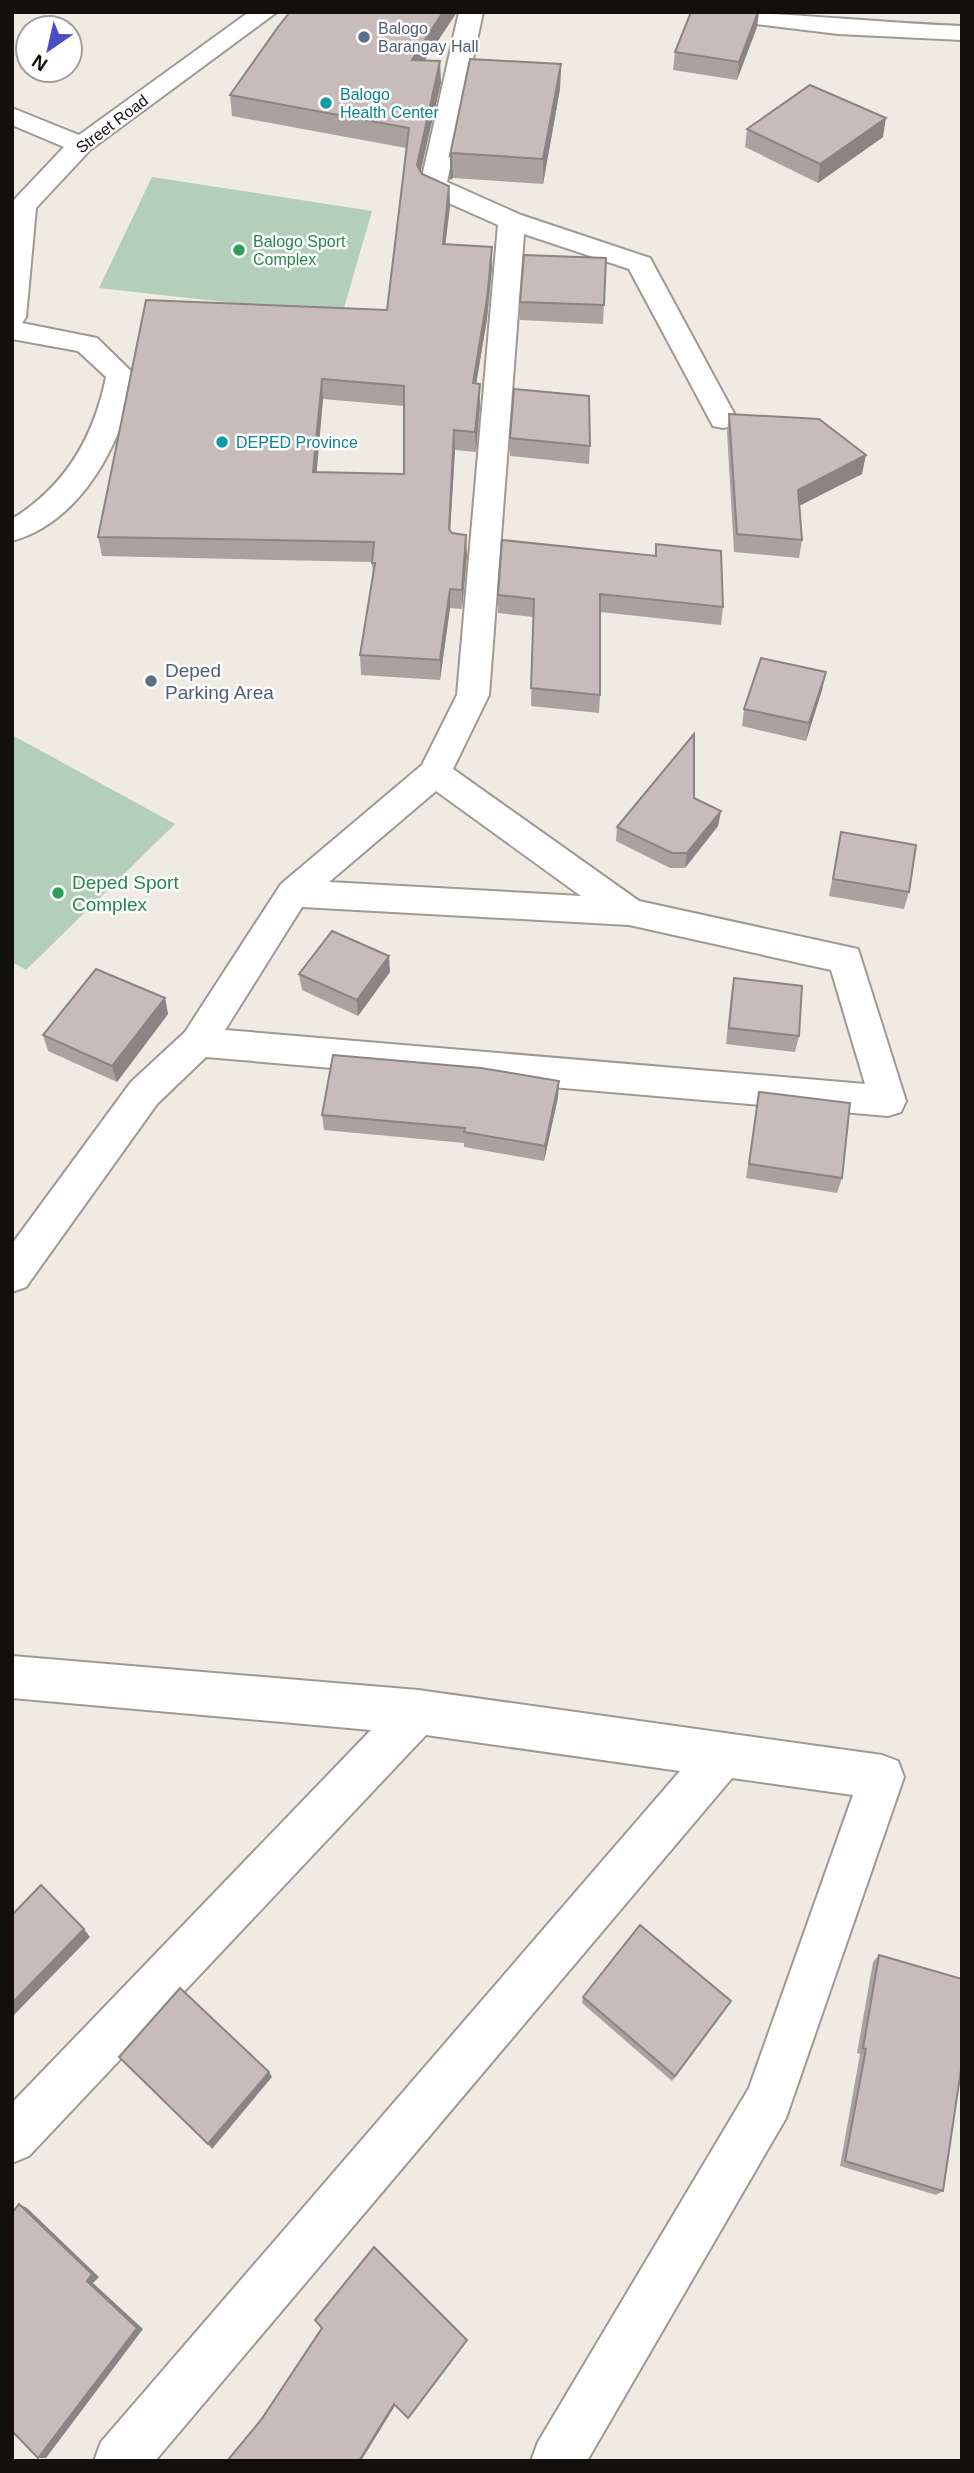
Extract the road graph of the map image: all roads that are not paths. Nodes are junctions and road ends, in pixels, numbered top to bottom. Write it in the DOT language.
graph roads {
  1 [pos="265,12"];
  2 [pos="471,12"];
  3 [pos="714,12"];
  4 [pos="962,33"];
  5 [pos="12,116"];
  6 [pos="81,145"];
  7 [pos="512,221"];
  8 [pos="12,317"];
  9 [pos="12,330"];
  10 [pos="723,419"];
  11 [pos="12,531"];
  12 [pos="435,773"];
  13 [pos="293,893"];
  14 [pos="629,912"];
  15 [pos="198,1042"];
  16 [pos="12,1275"];
  17 [pos="17,1683"];
  18 [pos="418,1712"];
  19 [pos="722,1756"];
  20 [pos="12,2139"];
  21 [pos="120,2461"];
  22 [pos="557,2461"];
  1 -- 6 [label="street, Street Road"];
  2 -- 7 [label="street"];
  3 -- 4 [label="street"];
  5 -- 6 [label="street"];
  6 -- 8 [label="street, Street Road"];
  7 -- 10 [label="street"];
  7 -- 12 [label="street"];
  9 -- 11 [label="street"];
  12 -- 13 [label="street"];
  12 -- 14 [label="street"];
  13 -- 14 [label="street"];
  13 -- 15 [label="street"];
  14 -- 15 [label="street"];
  15 -- 16 [label="street"];
  17 -- 18 [label="street"];
  18 -- 19 [label="street"];
  18 -- 20 [label="street"];
  19 -- 21 [label="street"];
  19 -- 22 [label="street"];
}
